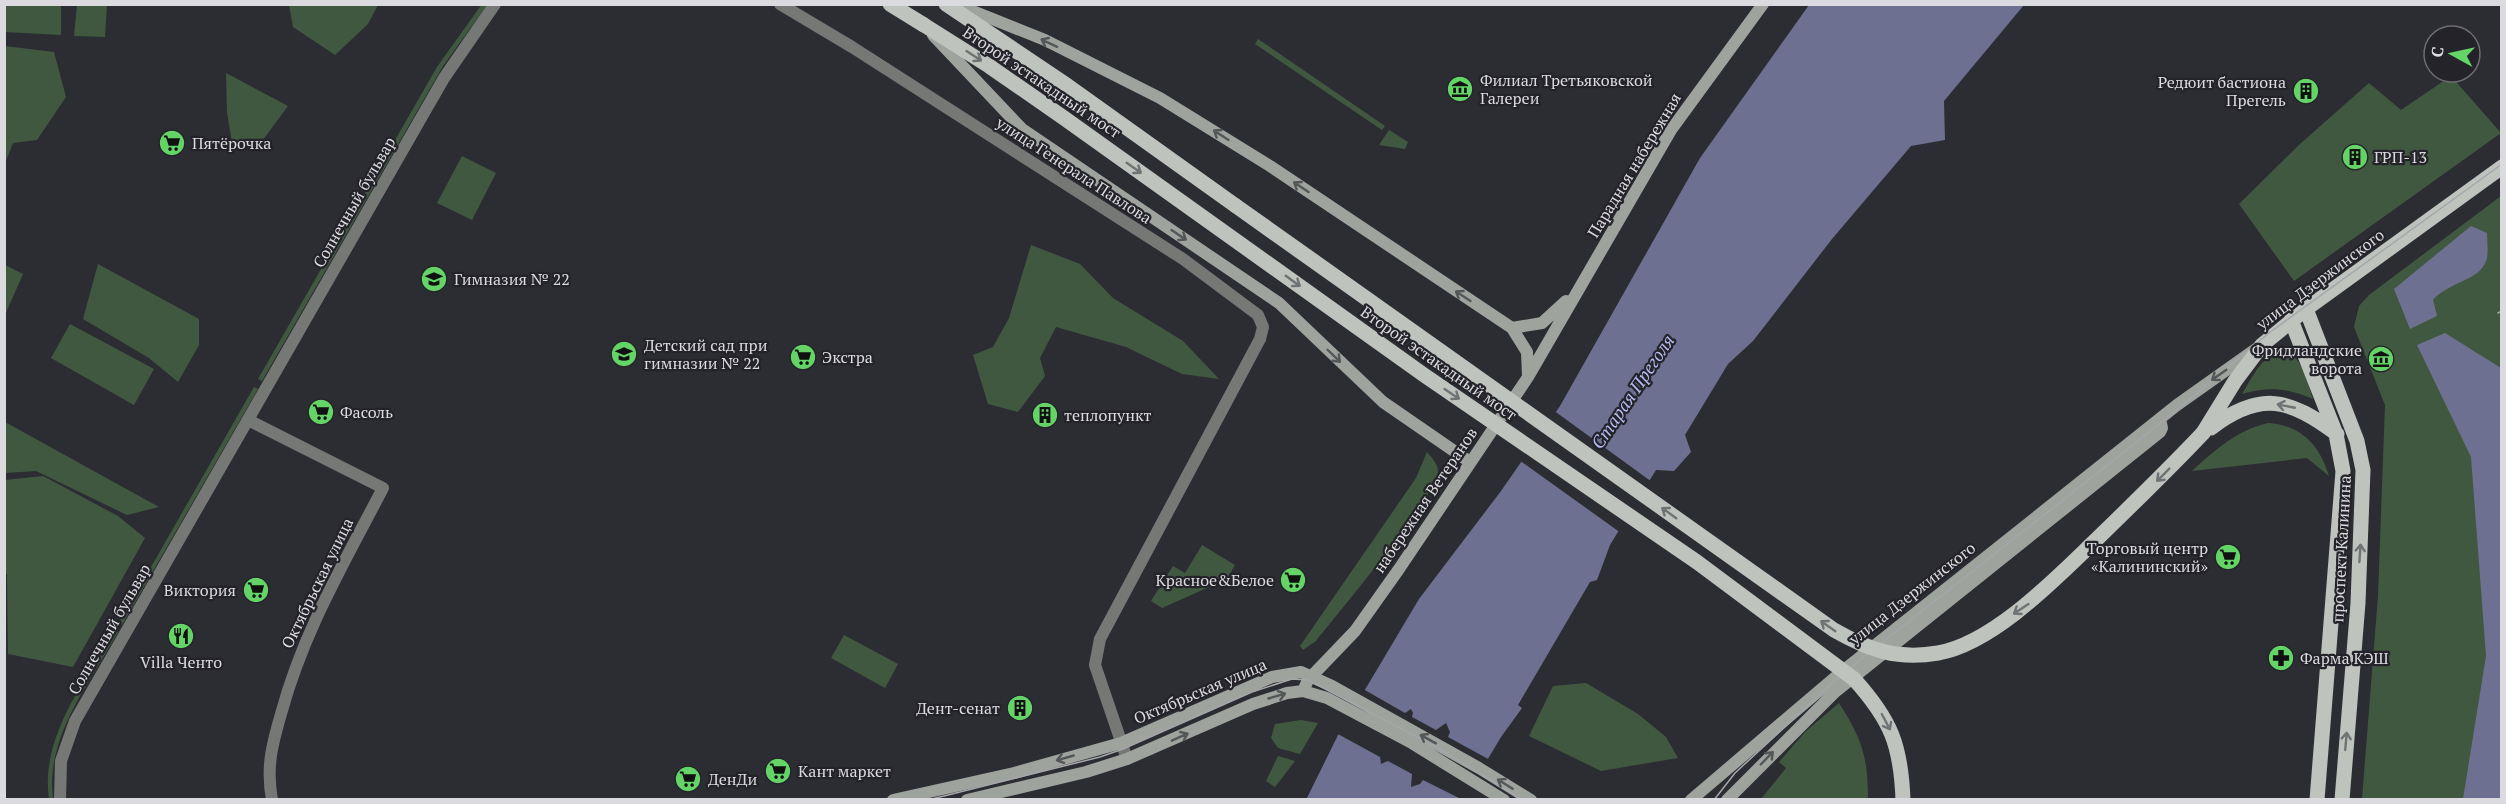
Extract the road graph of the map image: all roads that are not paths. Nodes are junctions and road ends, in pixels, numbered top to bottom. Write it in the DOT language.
graph roads {
  1 [pos="495,4"];
  2 [pos="780,4"];
  3 [pos="890,4"];
  4 [pos="946,4"];
  5 [pos="955,4"];
  6 [pos="1763,4"];
  7 [pos="924,25"];
  8 [pos="2502,167"];
  9 [pos="1580,287"];
  10 [pos="2306,309"];
  11 [pos="2291,320"];
  12 [pos="1512,328"];
  13 [pos="2262,345"];
  14 [pos="1528,377"];
  15 [pos="2160,419"];
  16 [pos="248,420"];
  17 [pos="2203,433"];
  18 [pos="2337,434"];
  19 [pos="1470,462"];
  20 [pos="2363,470"];
  21 [pos="1312,676"];
  22 [pos="1303,691"];
  23 [pos="1121,742"];
  24 [pos="1127,759"];
  25 [pos="60,800"];
  26 [pos="272,800"];
  27 [pos="893,800"];
  28 [pos="967,800"];
  29 [pos="1504,800"];
  30 [pos="1531,800"];
  31 [pos="1691,800"];
  32 [pos="1726,800"];
  33 [pos="1903,800"];
  34 [pos="2318,800"];
  35 [pos="2342,800"];
  1 -- 16 [label="street, Солнечный бульвар"];
  2 -- 23 [label="street, улица Генерала Павлова"];
  3 -- 7 [label="main road, Второй эстакадный мост"];
  17 -- 4 [label="main road, Второй эстакадный мост, one-way, bridge"];
  12 -- 5 [label="main road, one-way"];
  6 -- 9 [label="main road, Парадная набережная"];
  7 -- 19 [label="main road, one-way, bridge"];
  7 -- 33 [label="main road, Второй эстакадный мост, one-way, bridge"];
  8 -- 10 [label="main road, улица Дзержинского"];
  9 -- 12 [label="main road"];
  9 -- 14 [label="main road, набережная Ветеранов"];
  10 -- 11 [label="main road, улица Дзержинского"];
  10 -- 20 [label="main road, проспект Калинина"];
  11 -- 13 [label="main road, улица Дзержинского"];
  11 -- 18 [label="main road, проспект Калинина"];
  12 -- 14 [label="main road"];
  13 -- 15 [label="main road, улица Дзержинского, one-way"];
  13 -- 17 [label="main road"];
  14 -- 19 [label="main road, набережная Ветеранов"];
  15 -- 31 [label="main road, улица Дзержинского"];
  32 -- 15 [label="main road, улица Дзержинского, one-way"];
  16 -- 25 [label="street, Солнечный бульвар"];
  16 -- 26 [label="street, Октябрьская улица"];
  18 -- 17 [label="main road, one-way"];
  18 -- 20 [label="main road"];
  18 -- 34 [label="main road, проспект Калинина"];
  19 -- 21 [label="main road, набережная Ветеранов"];
  35 -- 20 [label="main road, проспект Калинина, one-way"];
  21 -- 22 [label="main road, набережная Ветеранов"];
  21 -- 23 [label="main road, Октябрьская улица"];
  30 -- 21 [label="main road, Октябрьская улица, one-way"];
  24 -- 22 [label="main road, Октябрьская улица, one-way"];
  22 -- 29 [label="main road, Октябрьская улица"];
  23 -- 24 [label="street, улица Генерала Павлова"];
  23 -- 27 [label="main road, Октябрьская улица, one-way"];
  24 -- 28 [label="main road, Октябрьская улица"];
}
